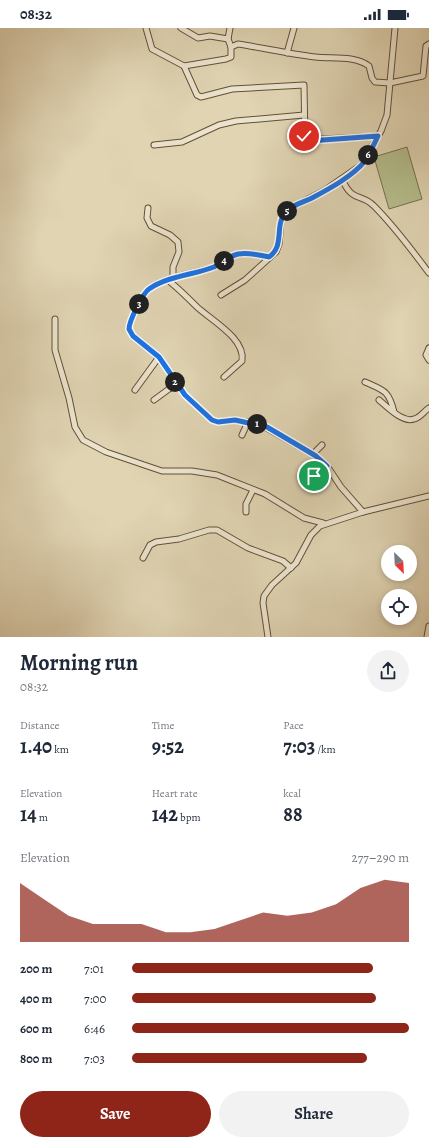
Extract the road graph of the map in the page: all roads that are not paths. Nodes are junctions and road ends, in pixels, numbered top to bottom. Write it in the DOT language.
graph roads {
  1 [pos="146,28"];
  2 [pos="181,28"];
  3 [pos="230,28"];
  4 [pos="294,28"];
  5 [pos="395,28"];
  6 [pos="228,39"];
  7 [pos="429,44"];
  8 [pos="231,47"];
  9 [pos="287,53"];
  10 [pos="184,66"];
  11 [pos="390,83"];
  12 [pos="304,116"];
  13 [pos="378,136"];
  14 [pos="154,145"];
  15 [pos="342,179"];
  16 [pos="148,208"];
  17 [pos="269,257"];
  18 [pos="429,273"];
  19 [pos="171,280"];
  20 [pos="221,295"];
  21 [pos="55,319"];
  22 [pos="429,348"];
  23 [pos="159,357"];
  24 [pos="429,360"];
  25 [pos="224,376"];
  26 [pos="365,382"];
  27 [pos="178,385"];
  28 [pos="135,390"];
  29 [pos="154,400"];
  30 [pos="379,400"];
  31 [pos="429,408"];
  32 [pos="394,412"];
  33 [pos="248,422"];
  34 [pos="242,435"];
  35 [pos="322,445"];
  36 [pos="313,454"];
  37 [pos="327,466"];
  38 [pos="314,476"];
  39 [pos="253,490"];
  40 [pos="429,496"];
  41 [pos="246,512"];
  42 [pos="362,512"];
  43 [pos="323,523"];
  44 [pos="143,558"];
  45 [pos="291,568"];
  46 [pos="429,626"];
  47 [pos="268,637"];
  48 [pos="427,637"];
  1 -- 10 [label="street"];
  2 -- 6 [label="street"];
  3 -- 6 [label="street"];
  4 -- 9 [label="street"];
  5 -- 11 [label="street"];
  6 -- 8 [label="street"];
  7 -- 11 [label="street"];
  8 -- 9 [label="street"];
  8 -- 10 [label="street"];
  9 -- 11 [label="street"];
  10 -- 12 [label="street"];
  11 -- 13 [label="street"];
  12 -- 13 [label="street"];
  12 -- 14 [label="street"];
  13 -- 15 [label="street"];
  15 -- 17 [label="street"];
  15 -- 18 [label="street"];
  16 -- 19 [label="street"];
  17 -- 19 [label="street"];
  17 -- 20 [label="street"];
  19 -- 23 [label="street"];
  19 -- 25 [label="street"];
  21 -- 39 [label="street"];
  22 -- 24 [label="street"];
  23 -- 27 [label="street"];
  23 -- 28 [label="street"];
  26 -- 32 [label="street"];
  27 -- 29 [label="street"];
  27 -- 33 [label="street"];
  30 -- 32 [label="street"];
  31 -- 32 [label="street"];
  33 -- 34 [label="street"];
  33 -- 36 [label="street"];
  35 -- 36 [label="street"];
  36 -- 37 [label="street"];
  37 -- 38 [label="street"];
  37 -- 42 [label="street"];
  39 -- 41 [label="street"];
  39 -- 43 [label="street"];
  40 -- 42 [label="street"];
  42 -- 43 [label="street"];
  43 -- 45 [label="street"];
  44 -- 45 [label="street"];
  45 -- 47 [label="street"];
  46 -- 48 [label="street"];
}
